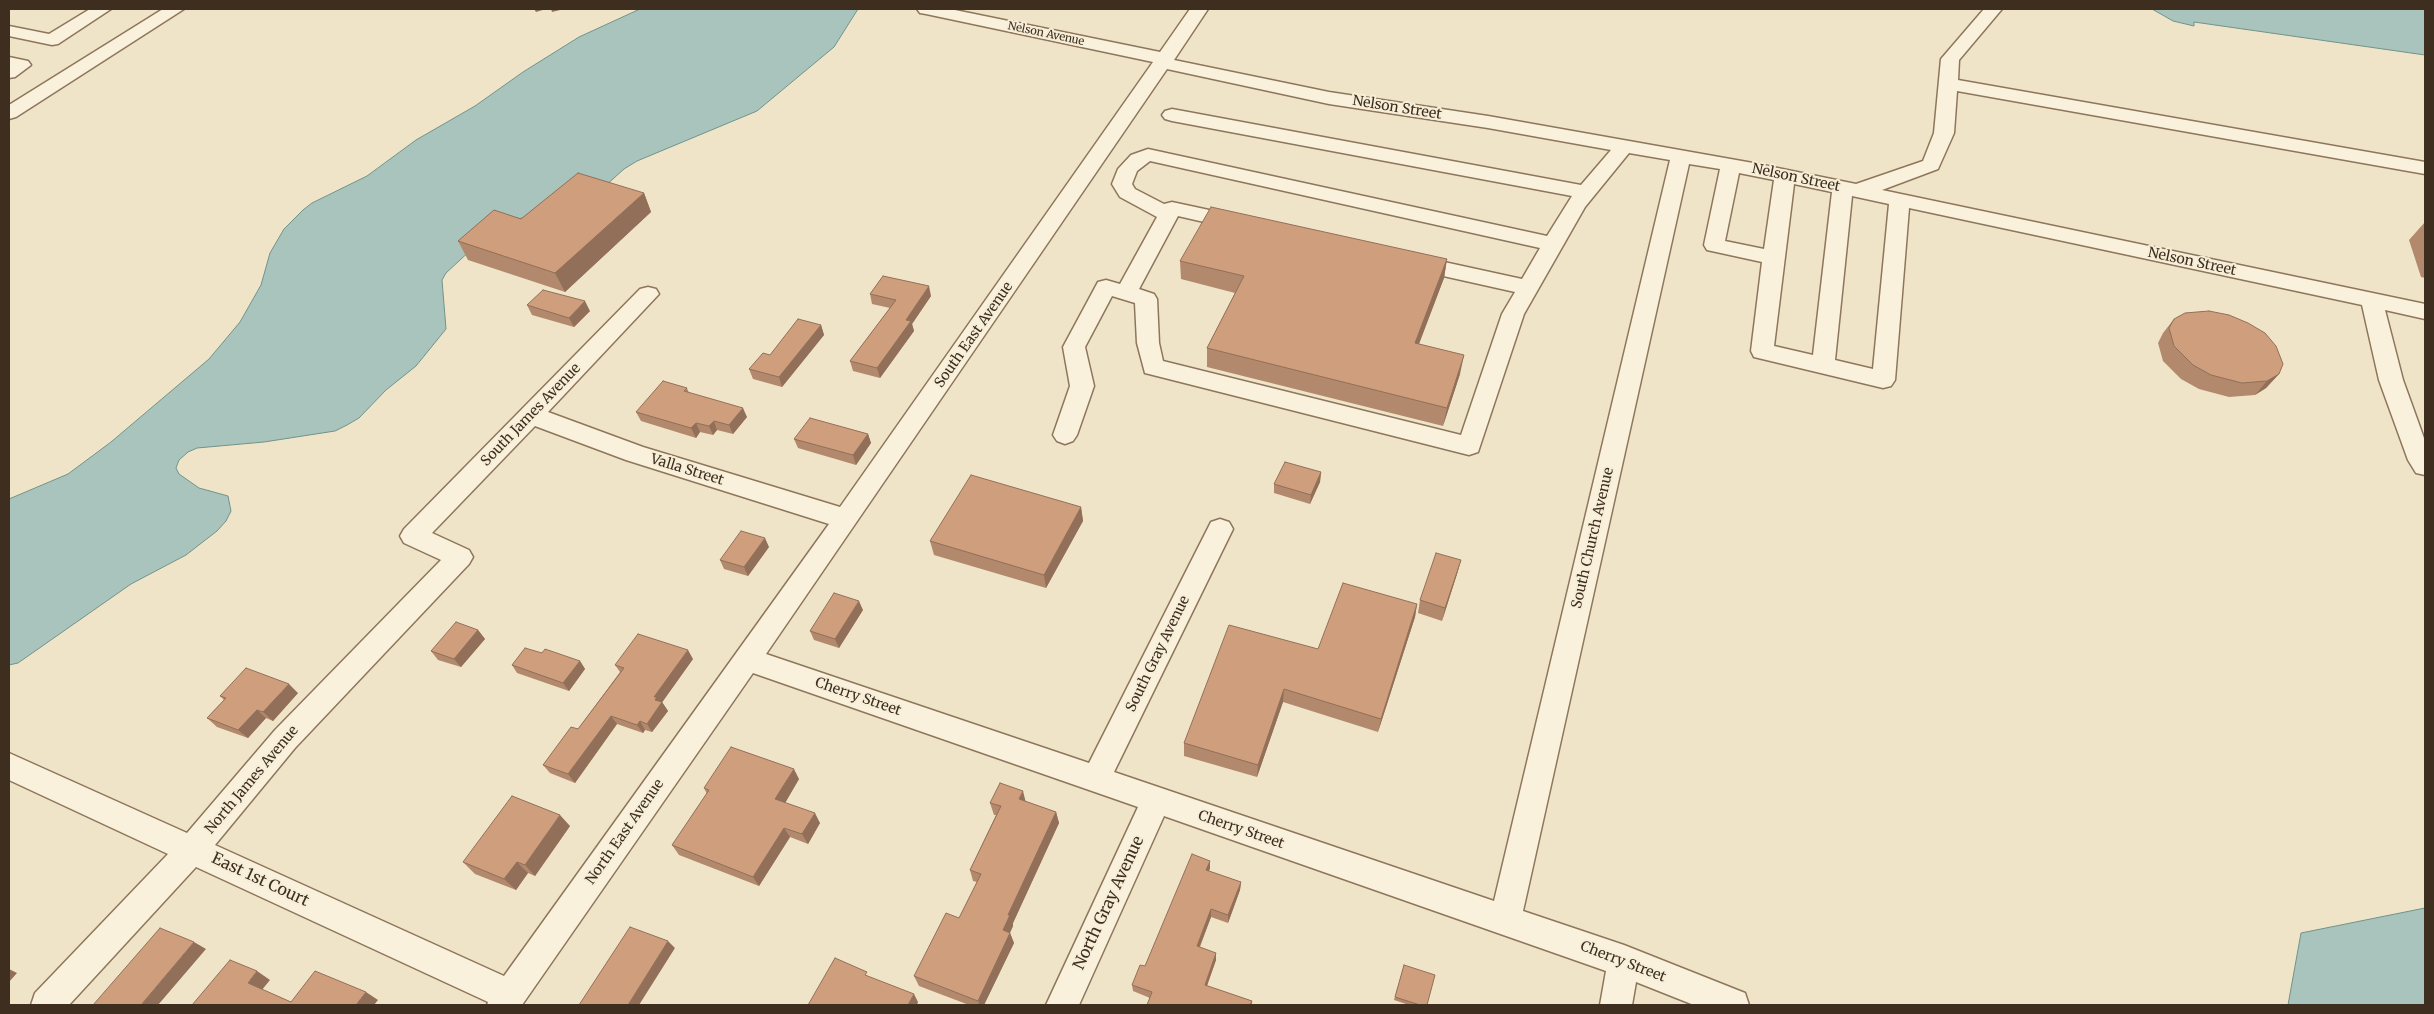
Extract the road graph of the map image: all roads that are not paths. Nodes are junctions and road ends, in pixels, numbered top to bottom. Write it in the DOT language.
graph roads {
  1 [pos="71,9"];
  2 [pos="175,9"];
  3 [pos="926,9"];
  4 [pos="1199,9"];
  5 [pos="1993,9"];
  6 [pos="98,11"];
  7 [pos="9,30"];
  8 [pos="1164,61"];
  9 [pos="9,62"];
  10 [pos="9,73"];
  11 [pos="1948,84"];
  12 [pos="9,113"];
  13 [pos="1172,115"];
  14 [pos="1624,146"];
  15 [pos="1681,156"];
  16 [pos="1731,165"];
  17 [pos="2425,168"];
  18 [pos="1784,175"];
  19 [pos="1850,189"];
  20 [pos="1586,192"];
  21 [pos="1900,200"];
  22 [pos="1168,215"];
  23 [pos="1259,227"];
  24 [pos="1553,244"];
  25 [pos="1394,258"];
  26 [pos="1773,258"];
  27 [pos="1528,288"];
  28 [pos="1126,293"];
  29 [pos="648,294"];
  30 [pos="2372,300"];
  31 [pos="2425,311"];
  32 [pos="1823,366"];
  33 [pos="531,415"];
  34 [pos="1065,435"];
  35 [pos="2425,466"];
  36 [pos="846,519"];
  37 [pos="1220,529"];
  38 [pos="460,557"];
  39 [pos="747,659"];
  40 [pos="9,766"];
  41 [pos="1096,779"];
  42 [pos="1156,801"];
  43 [pos="193,849"];
  44 [pos="1505,920"];
  45 [pos="1624,961"];
  46 [pos="507,1001"];
  47 [pos="47,1005"];
  48 [pos="1062,1005"];
  49 [pos="1616,1005"];
  50 [pos="1733,1005"];
  1 -- 6 [label="street"];
  2 -- 12 [label="street"];
  3 -- 8 [label="street, Nelson Avenue"];
  4 -- 8 [label="street, South East Avenue"];
  5 -- 11 [label="street"];
  6 -- 7 [label="street"];
  8 -- 14 [label="street, Nelson Street"];
  8 -- 36 [label="street, South East Avenue"];
  9 -- 10 [label="street"];
  11 -- 17 [label="street"];
  11 -- 19 [label="street"];
  13 -- 20 [label="street"];
  14 -- 15 [label="street, Nelson Street"];
  14 -- 20 [label="street"];
  15 -- 16 [label="street, Nelson Street"];
  15 -- 44 [label="street, South Church Avenue"];
  16 -- 18 [label="street, Nelson Street"];
  16 -- 26 [label="street"];
  18 -- 19 [label="street, Nelson Street"];
  18 -- 26 [label="street"];
  19 -- 21 [label="street, Nelson Street"];
  19 -- 32 [label="street"];
  20 -- 24 [label="street"];
  21 -- 30 [label="street, Nelson Street"];
  21 -- 32 [label="street"];
  22 -- 23 [label="street"];
  22 -- 24 [label="street"];
  22 -- 28 [label="street"];
  24 -- 27 [label="street"];
  25 -- 27 [label="street"];
  26 -- 32 [label="street"];
  27 -- 28 [label="street"];
  28 -- 34 [label="street"];
  29 -- 33 [label="street, South James Avenue"];
  30 -- 31 [label="street, Nelson Street"];
  30 -- 35 [label="street"];
  33 -- 36 [label="street, Valla Street"];
  33 -- 38 [label="street, South James Avenue"];
  36 -- 39 [label="street, South East Avenue"];
  37 -- 41 [label="street, South Gray Avenue"];
  38 -- 43 [label="street, North James Avenue"];
  39 -- 41 [label="street, Cherry Street"];
  39 -- 46 [label="street, North East Avenue"];
  40 -- 43 [label="street, East 1st Court"];
  41 -- 42 [label="street, Cherry Street"];
  42 -- 44 [label="street, Cherry Street"];
  42 -- 48 [label="street, North Gray Avenue"];
  43 -- 46 [label="street, East 1st Court"];
  43 -- 47 [label="street, North James Avenue"];
  44 -- 45 [label="street, Cherry Street"];
  45 -- 49 [label="street"];
  45 -- 50 [label="street, Cherry Street"];
}
